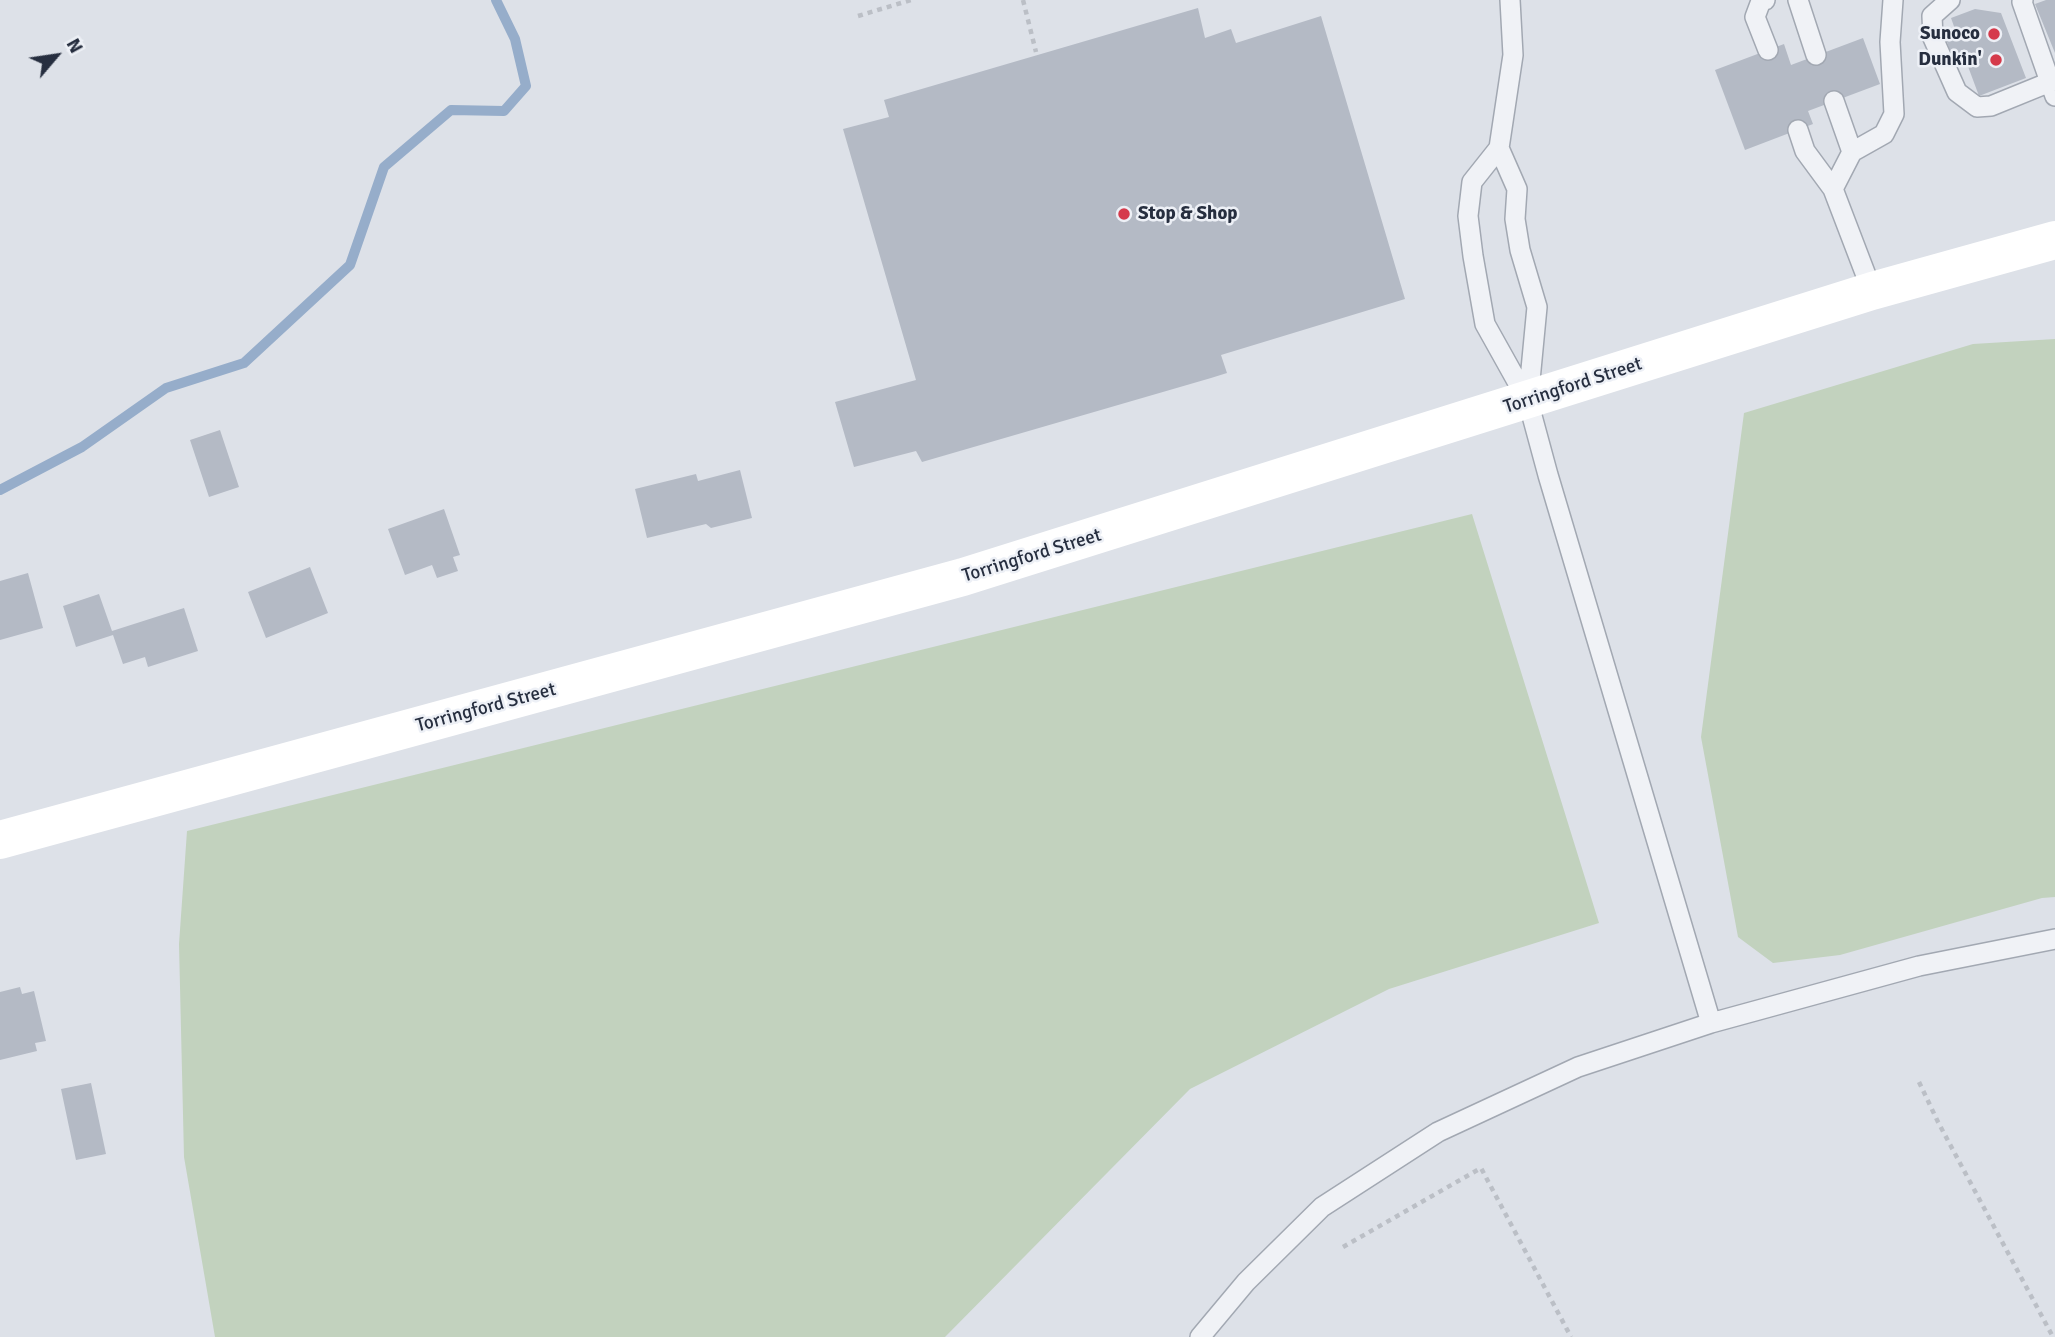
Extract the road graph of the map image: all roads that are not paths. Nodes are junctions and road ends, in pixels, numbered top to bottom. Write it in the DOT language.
graph roads {
  1 [pos="1510,0"];
  2 [pos="1765,0"];
  3 [pos="1798,0"];
  4 [pos="1893,0"];
  5 [pos="1950,0"];
  6 [pos="2020,1"];
  7 [pos="1768,50"];
  8 [pos="1816,55"];
  9 [pos="2053,86"];
  10 [pos="1834,101"];
  11 [pos="1798,130"];
  12 [pos="1499,148"];
  13 [pos="1852,152"];
  14 [pos="1833,188"];
  15 [pos="2055,240"];
  16 [pos="1872,291"];
  17 [pos="1528,401"];
  18 [pos="0,840"];
  19 [pos="2055,939"];
  20 [pos="1711,1023"];
  21 [pos="1200,1337"];
  1 -- 12 [label="lane"];
  2 -- 7 [label="lane"];
  3 -- 8 [label="lane"];
  4 -- 13 [label="lane"];
  5 -- 9 [label="lane"];
  6 -- 9 [label="lane"];
  10 -- 13 [label="lane"];
  11 -- 14 [label="lane"];
  12 -- 17 [label="lane"];
  12 -- 17 [label="lane"];
  13 -- 14 [label="lane"];
  14 -- 16 [label="lane"];
  15 -- 16 [label="main road, Torringford Street"];
  16 -- 17 [label="main road, Torringford Street"];
  17 -- 18 [label="main road, Torringford Street"];
  17 -- 20 [label="lane"];
  19 -- 20 [label="lane"];
  20 -- 21 [label="lane"];
}
